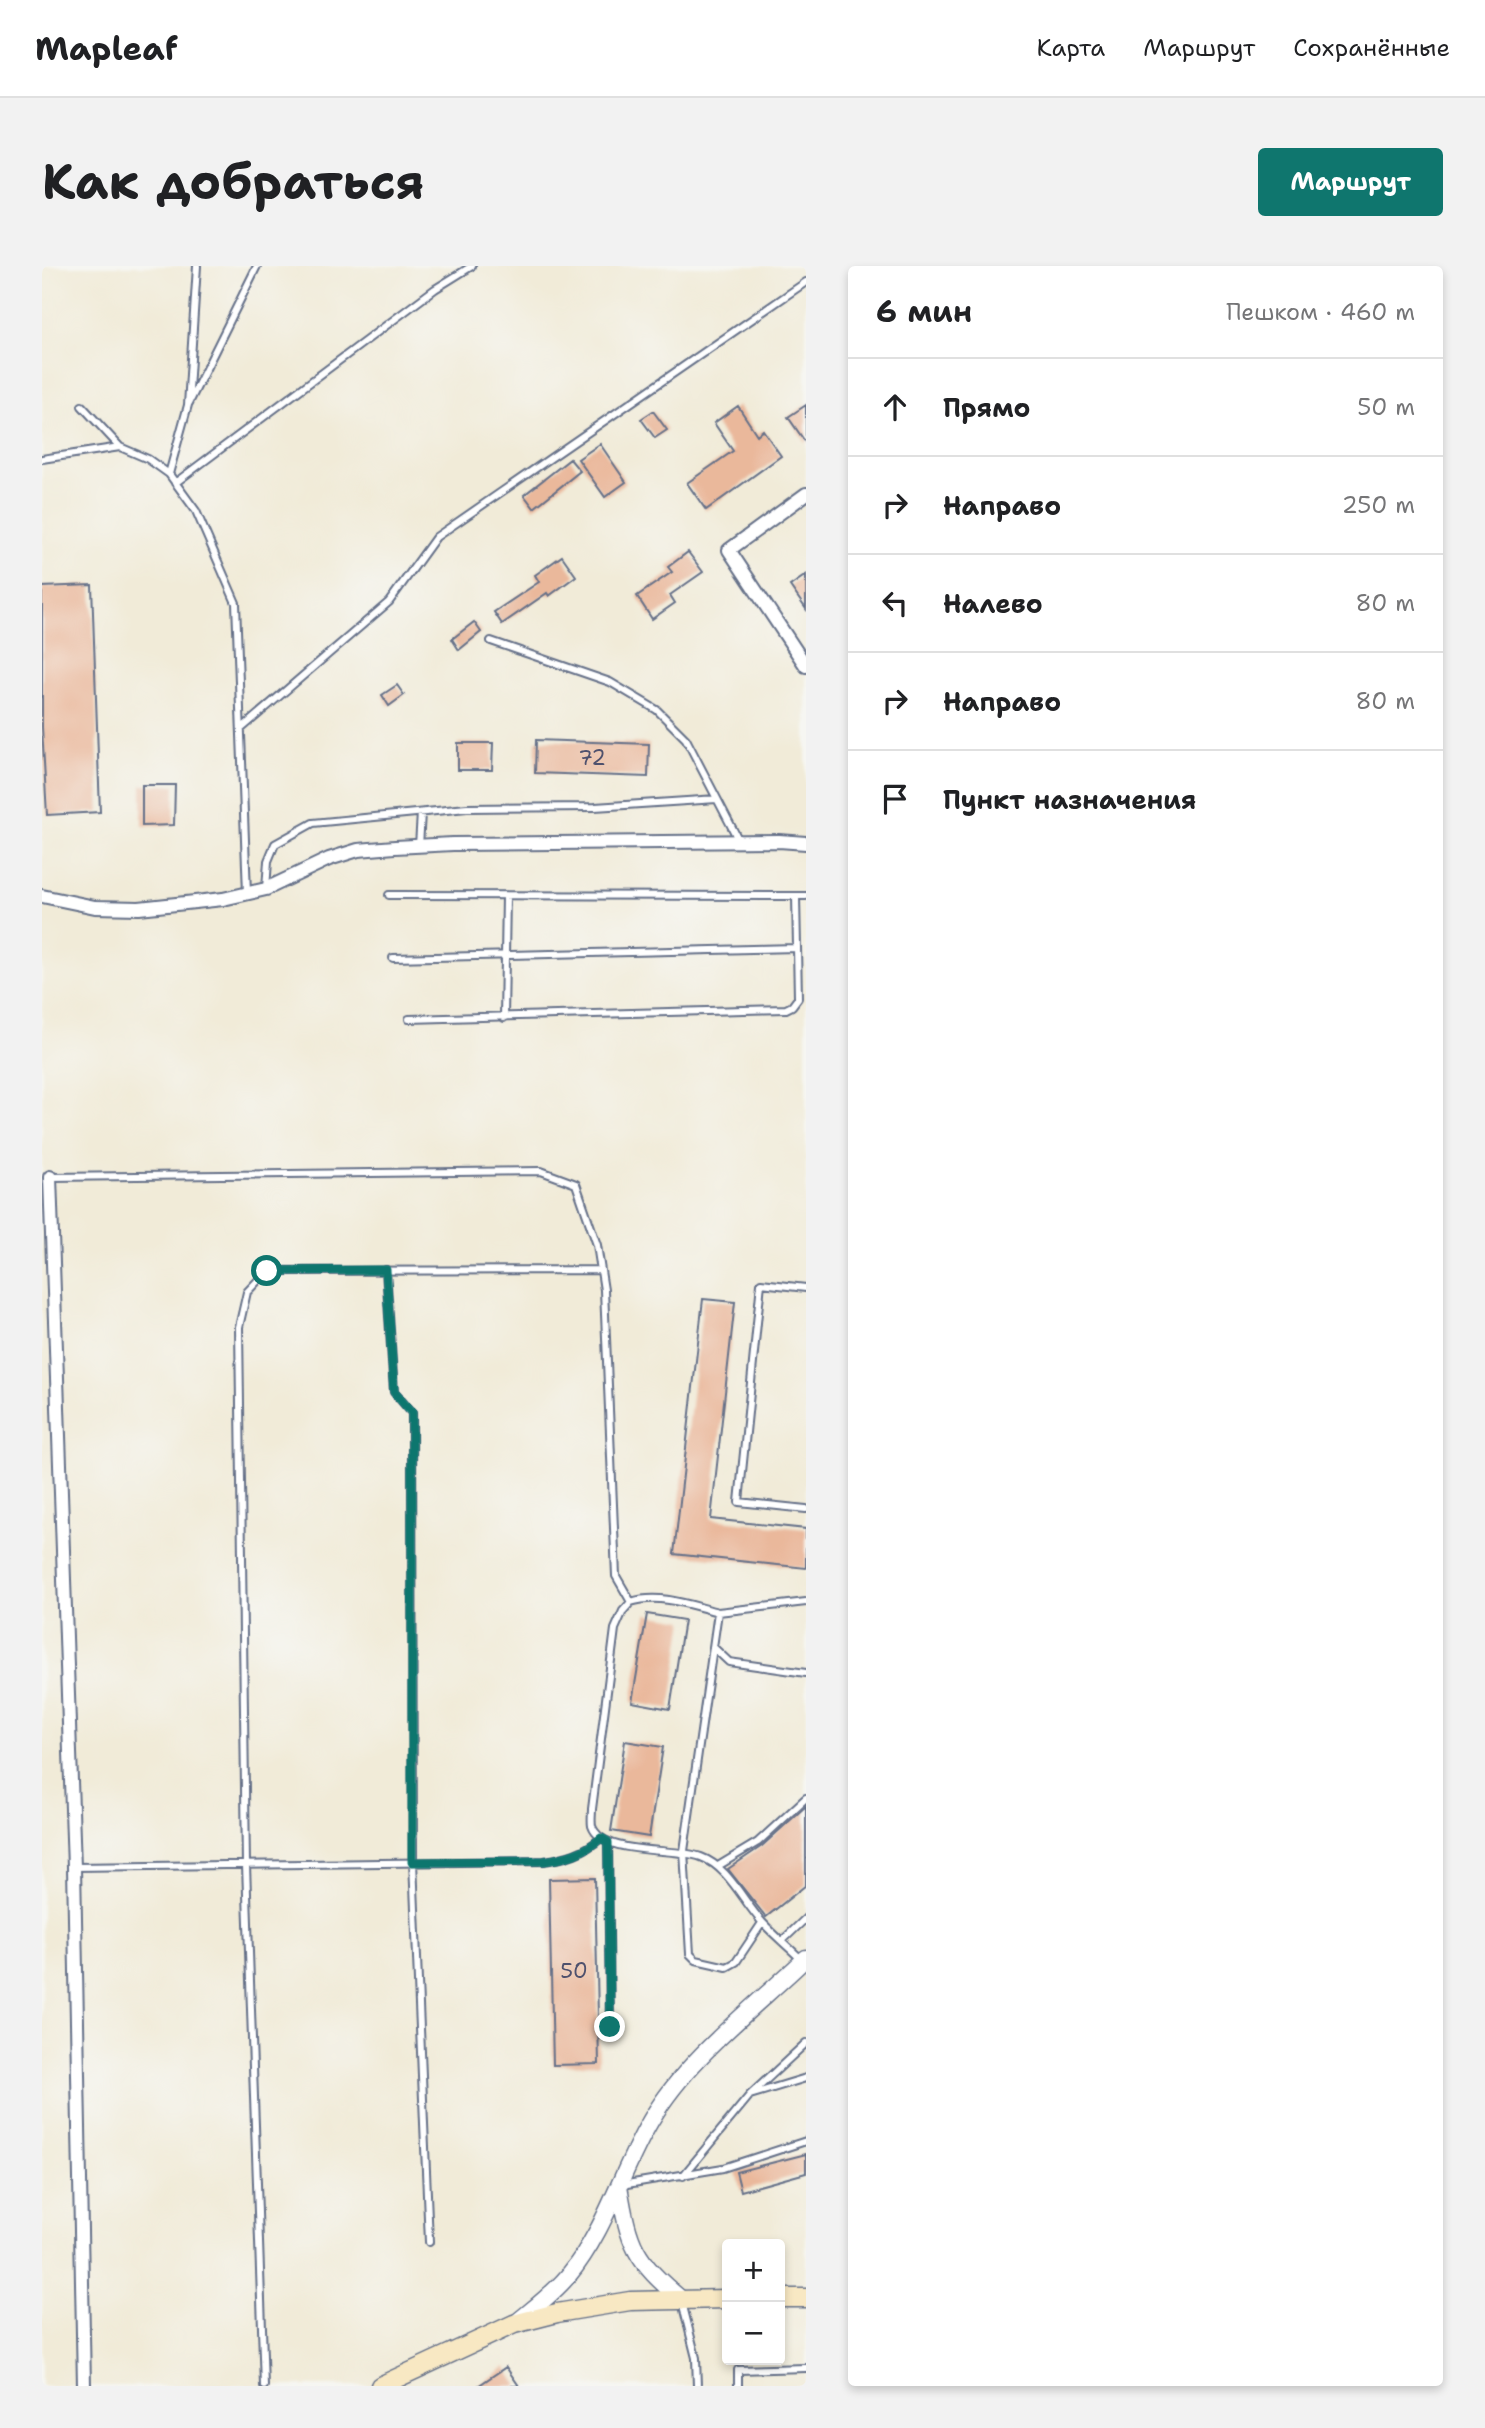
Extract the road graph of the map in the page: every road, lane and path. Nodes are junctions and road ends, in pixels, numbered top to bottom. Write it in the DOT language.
graph roads {
  1 [pos="197,266"];
  2 [pos="257,266"];
  3 [pos="472,266"];
  4 [pos="806,282"];
  5 [pos="188,405"];
  6 [pos="82,406"];
  7 [pos="120,447"];
  8 [pos="42,459"];
  9 [pos="169,474"];
  10 [pos="176,482"];
  11 [pos="806,494"];
  12 [pos="491,640"];
  13 [pos="806,666"];
  14 [pos="241,729"];
  15 [pos="717,799"];
  16 [pos="421,813"];
  17 [pos="739,841"];
  18 [pos="806,843"];
  19 [pos="419,846"];
  20 [pos="266,889"];
  21 [pos="247,893"];
  22 [pos="389,895"];
  23 [pos="506,895"];
  24 [pos="42,896"];
  25 [pos="796,896"];
  26 [pos="806,896"];
  27 [pos="797,948"];
  28 [pos="504,956"];
  29 [pos="393,958"];
  30 [pos="504,1018"];
  31 [pos="410,1020"];
  32 [pos="50,1177"];
  33 [pos="386,1270"];
  34 [pos="601,1270"];
  35 [pos="806,1288"];
  36 [pos="806,1508"];
  37 [pos="631,1602"];
  38 [pos="806,1602"];
  39 [pos="719,1612"];
  40 [pos="713,1647"];
  41 [pos="806,1673"];
  42 [pos="806,1798"];
  43 [pos="601,1838"];
  44 [pos="608,1842"];
  45 [pos="684,1851"];
  46 [pos="412,1862"];
  47 [pos="246,1865"];
  48 [pos="718,1866"];
  49 [pos="74,1867"];
  50 [pos="806,1918"];
  51 [pos="762,1923"];
  52 [pos="782,1941"];
  53 [pos="805,1960"];
  54 [pos="610,2027"];
  55 [pos="806,2043"];
  56 [pos="806,2078"];
  57 [pos="750,2095"];
  58 [pos="806,2141"];
  59 [pos="683,2176"];
  60 [pos="619,2186"];
  61 [pos="429,2242"];
  62 [pos="785,2298"];
  63 [pos="806,2298"];
  64 [pos="722,2299"];
  65 [pos="682,2300"];
  66 [pos="514,2324"];
  67 [pos="806,2368"];
  68 [pos="84,2386"];
  69 [pos="264,2386"];
  70 [pos="380,2386"];
  71 [pos="696,2386"];
  72 [pos="738,2386"];
  1 -- 5 [label="lane"];
  2 -- 5 [label="lane"];
  3 -- 10 [label="lane"];
  4 -- 14 [label="lane"];
  5 -- 9 [label="lane"];
  6 -- 7 [label="lane"];
  7 -- 8 [label="lane"];
  7 -- 9 [label="lane"];
  9 -- 10 [label="lane"];
  10 -- 14 [label="lane"];
  11 -- 13 [label="street"];
  12 -- 15 [label="lane"];
  14 -- 21 [label="lane"];
  15 -- 16 [label="lane"];
  15 -- 17 [label="lane"];
  16 -- 19 [label="lane"];
  16 -- 20 [label="lane"];
  17 -- 18 [label="street"];
  17 -- 19 [label="street"];
  19 -- 20 [label="street"];
  20 -- 21 [label="street"];
  21 -- 24 [label="street"];
  22 -- 23 [label="lane"];
  23 -- 25 [label="lane"];
  23 -- 28 [label="lane"];
  25 -- 26 [label="lane"];
  25 -- 27 [label="lane"];
  27 -- 28 [label="lane"];
  27 -- 30 [label="lane"];
  28 -- 29 [label="lane"];
  28 -- 30 [label="lane"];
  30 -- 31 [label="lane"];
  32 -- 34 [label="lane"];
  32 -- 49 [label="street"];
  33 -- 34 [label="lane"];
  33 -- 46 [label="lane"];
  33 -- 47 [label="lane"];
  34 -- 37 [label="lane"];
  35 -- 36 [label="lane"];
  37 -- 39 [label="lane"];
  37 -- 43 [label="lane"];
  38 -- 39 [label="lane"];
  39 -- 40 [label="lane"];
  40 -- 41 [label="lane"];
  40 -- 45 [label="lane"];
  42 -- 48 [label="lane"];
  43 -- 44 [label="lane"];
  43 -- 46 [label="lane"];
  44 -- 45 [label="lane"];
  44 -- 54 [label="lane"];
  45 -- 48 [label="lane"];
  45 -- 51 [label="lane"];
  46 -- 47 [label="lane"];
  46 -- 61 [label="lane"];
  47 -- 49 [label="lane"];
  47 -- 69 [label="lane"];
  48 -- 51 [label="lane"];
  49 -- 68 [label="street"];
  50 -- 52 [label="lane"];
  51 -- 52 [label="lane"];
  52 -- 53 [label="lane"];
  53 -- 60 [label="street"];
  55 -- 57 [label="lane"];
  56 -- 57 [label="lane"];
  57 -- 59 [label="lane"];
  58 -- 59 [label="lane"];
  59 -- 60 [label="lane"];
  60 -- 65 [label="street"];
  60 -- 66 [label="street"];
  62 -- 63 [label="main road"];
  64 -- 65 [label="main road"];
  65 -- 66 [label="main road"];
  65 -- 71 [label="lane"];
  66 -- 70 [label="main road"];
  67 -- 72 [label="lane"];
}
